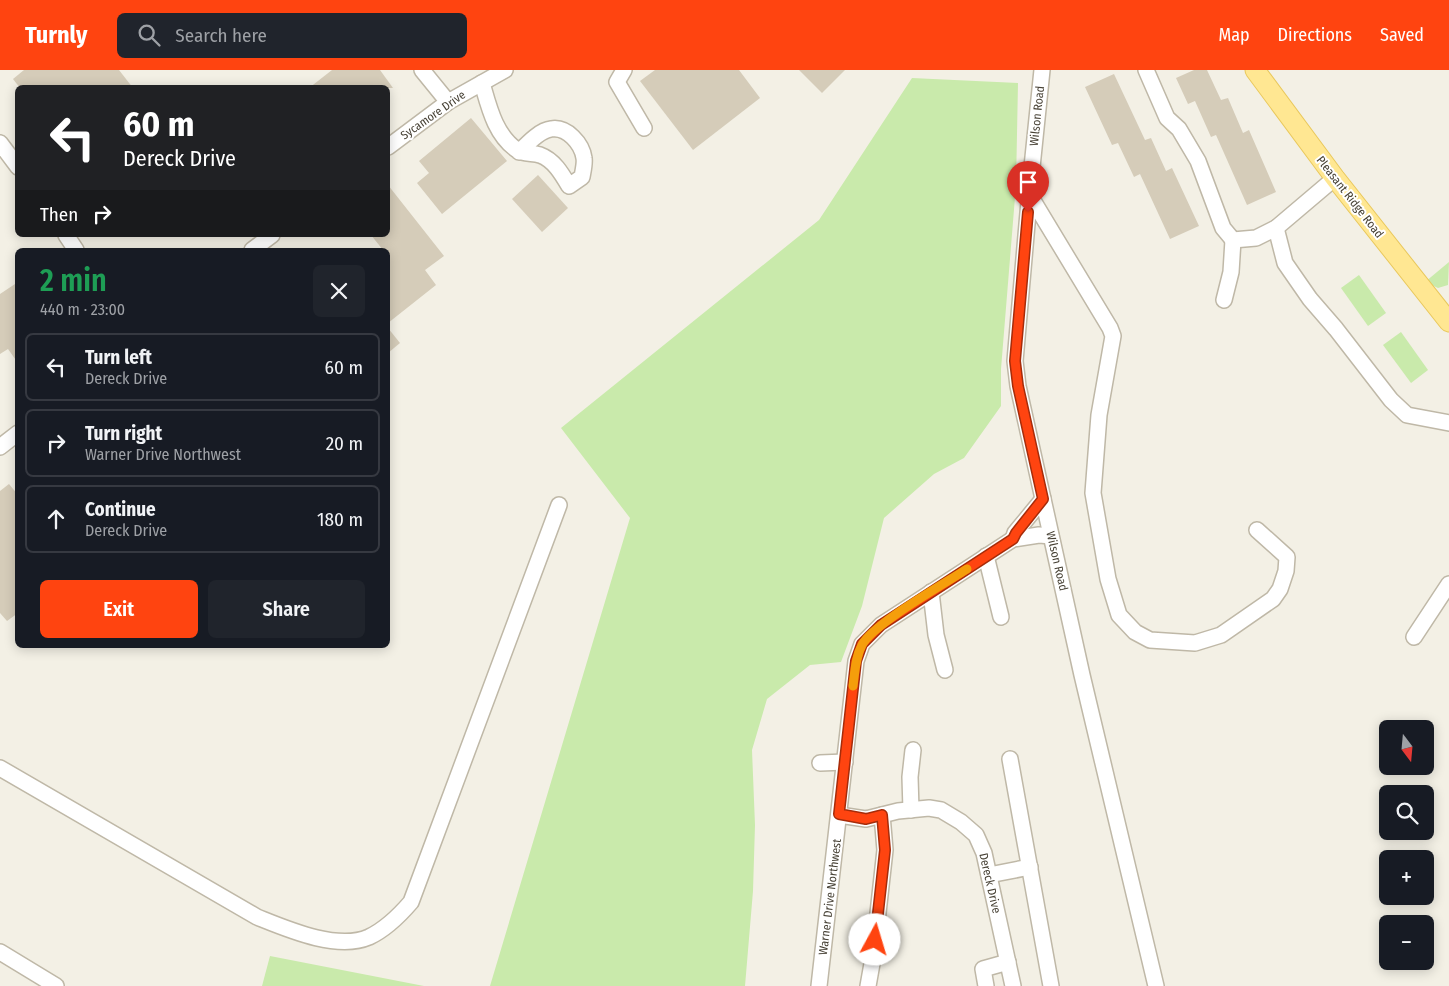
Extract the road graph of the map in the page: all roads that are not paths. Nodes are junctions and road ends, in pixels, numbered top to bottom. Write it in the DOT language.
graph roads {
  1 [pos="422,70"];
  2 [pos="505,70"];
  3 [pos="624,70"];
  4 [pos="1042,70"];
  5 [pos="1146,70"];
  6 [pos="1255,70"];
  7 [pos="482,83"];
  8 [pos="448,102"];
  9 [pos="644,128"];
  10 [pos="0,142"];
  11 [pos="390,146"];
  12 [pos="519,152"];
  13 [pos="15,163"];
  14 [pos="1335,178"];
  15 [pos="1029,194"];
  16 [pos="1276,228"];
  17 [pos="67,237"];
  18 [pos="269,237"];
  19 [pos="1233,240"];
  20 [pos="75,248"];
  21 [pos="255,248"];
  22 [pos="1224,300"];
  23 [pos="1449,322"];
  24 [pos="1449,424"];
  25 [pos="15,435"];
  26 [pos="0,447"];
  27 [pos="1043,499"];
  28 [pos="559,505"];
  29 [pos="1257,530"];
  30 [pos="1052,536"];
  31 [pos="1013,539"];
  32 [pos="986,556"];
  33 [pos="1449,584"];
  34 [pos="931,592"];
  35 [pos="1001,617"];
  36 [pos="1414,637"];
  37 [pos="945,670"];
  38 [pos="912,750"];
  39 [pos="1010,759"];
  40 [pos="845,762"];
  41 [pos="820,763"];
  42 [pos="0,768"];
  43 [pos="911,810"];
  44 [pos="839,814"];
  45 [pos="882,815"];
  46 [pos="1030,868"];
  47 [pos="988,875"];
  48 [pos="0,952"];
  49 [pos="1008,962"];
  50 [pos="56,986"];
  51 [pos="819,986"];
  52 [pos="868,986"];
  53 [pos="986,986"];
  54 [pos="1013,986"];
  55 [pos="1051,986"];
  56 [pos="1156,986"];
  1 -- 8 [label="street"];
  2 -- 7 [label="street, Sycamore Drive"];
  3 -- 9 [label="street"];
  4 -- 15 [label="street, Wilson Road"];
  5 -- 19 [label="street"];
  6 -- 14 [label="main road, Pleasant Ridge Road"];
  7 -- 8 [label="street, Sycamore Drive"];
  7 -- 12 [label="street"];
  8 -- 11 [label="street, Sycamore Drive"];
  10 -- 13 [label="street"];
  14 -- 16 [label="street"];
  14 -- 23 [label="main road, Pleasant Ridge Road"];
  15 -- 27 [label="street, Wilson Road"];
  15 -- 29 [label="street"];
  16 -- 19 [label="street"];
  16 -- 24 [label="street"];
  17 -- 20 [label="street"];
  18 -- 21 [label="street"];
  19 -- 22 [label="street"];
  25 -- 26 [label="street"];
  27 -- 30 [label="street, Wilson Road"];
  27 -- 31 [label="street"];
  28 -- 42 [label="street"];
  30 -- 31 [label="street, Warner Drive Northwest"];
  30 -- 56 [label="street, Wilson Road"];
  31 -- 32 [label="street, Warner Drive Northwest"];
  32 -- 34 [label="street, Warner Drive Northwest"];
  32 -- 35 [label="street"];
  33 -- 36 [label="street"];
  34 -- 37 [label="street"];
  34 -- 40 [label="street, Warner Drive Northwest"];
  38 -- 43 [label="street"];
  39 -- 46 [label="street"];
  40 -- 41 [label="street"];
  40 -- 44 [label="street, Warner Drive Northwest"];
  43 -- 45 [label="street, Dereck Drive"];
  43 -- 47 [label="street, Dereck Drive"];
  44 -- 45 [label="street, Dereck Drive"];
  44 -- 51 [label="street, Warner Drive Northwest"];
  45 -- 52 [label="street"];
  46 -- 47 [label="street"];
  46 -- 55 [label="street"];
  47 -- 49 [label="street, Dereck Drive"];
  48 -- 50 [label="street"];
  49 -- 53 [label="street"];
  49 -- 54 [label="street, Dereck Drive"];
}
